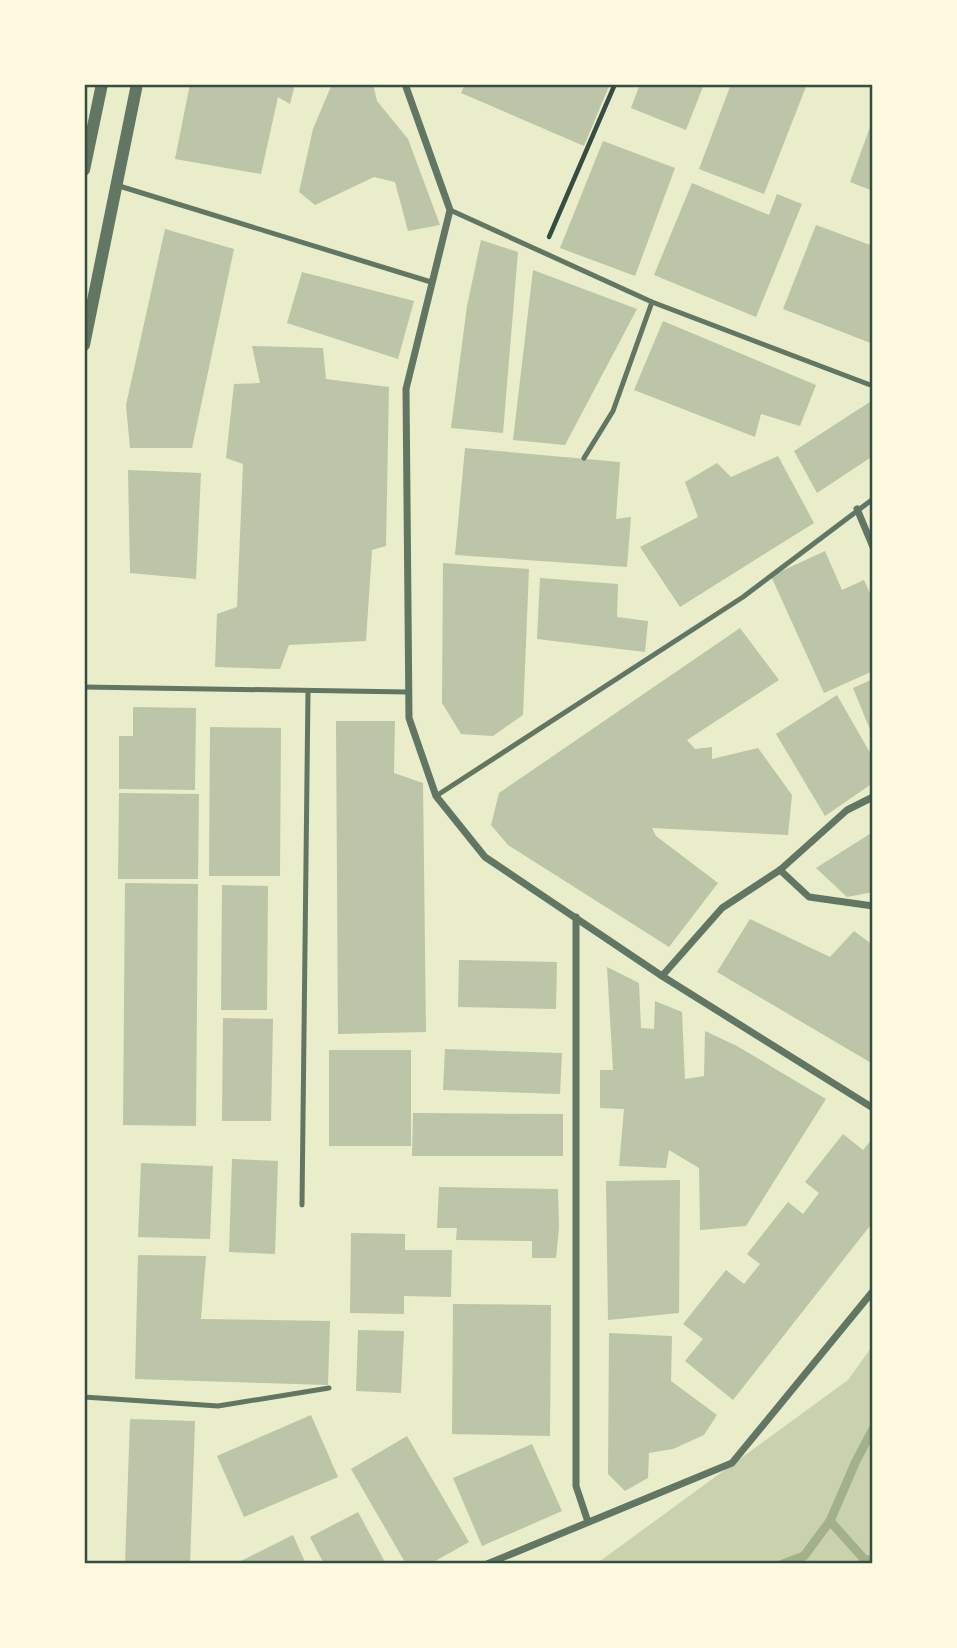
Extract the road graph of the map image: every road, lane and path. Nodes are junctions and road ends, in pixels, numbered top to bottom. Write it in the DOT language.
graph roads {
  1 [pos="102,84"];
  2 [pos="137,84"];
  3 [pos="405,84"];
  4 [pos="615,84"];
  5 [pos="84,170"];
  6 [pos="115,185"];
  7 [pos="450,210"];
  8 [pos="542,254"];
  9 [pos="431,282"];
  10 [pos="652,302"];
  11 [pos="84,345"];
  12 [pos="873,386"];
  13 [pos="584,458"];
  14 [pos="873,499"];
  15 [pos="858,509"];
  16 [pos="873,547"];
  17 [pos="84,687"];
  18 [pos="308,691"];
  19 [pos="408,692"];
  20 [pos="436,796"];
  21 [pos="873,797"];
  22 [pos="780,870"];
  23 [pos="873,906"];
  24 [pos="576,917"];
  25 [pos="662,976"];
  26 [pos="873,1108"];
  27 [pos="302,1205"];
  28 [pos="873,1292"];
  29 [pos="329,1388"];
  30 [pos="84,1397"];
  31 [pos="588,1522"];
  32 [pos="506,1560"];
  33 [pos="488,1564"];
  34 [pos="634,1564"];
  35 [pos="652,1564"];
  1 -- 5 [label="street"];
  2 -- 6 [label="street"];
  3 -- 7 [label="street"];
  4 -- 8 [label="path"];
  6 -- 9 [label="lane"];
  6 -- 11 [label="street"];
  7 -- 8 [label="lane"];
  7 -- 9 [label="street"];
  8 -- 10 [label="lane"];
  9 -- 19 [label="street"];
  10 -- 12 [label="lane"];
  10 -- 13 [label="lane"];
  14 -- 15 [label="lane"];
  15 -- 16 [label="street"];
  15 -- 20 [label="lane"];
  17 -- 18 [label="lane"];
  18 -- 19 [label="lane"];
  18 -- 27 [label="lane"];
  19 -- 20 [label="street"];
  20 -- 24 [label="street"];
  21 -- 22 [label="street"];
  22 -- 23 [label="street"];
  22 -- 25 [label="street"];
  24 -- 25 [label="street"];
  24 -- 31 [label="street"];
  25 -- 26 [label="street"];
  28 -- 31 [label="street"];
  29 -- 30 [label="lane"];
  31 -- 32 [label="street"];
  32 -- 33 [label="street"];
  34 -- 35 [label="path"];
}
